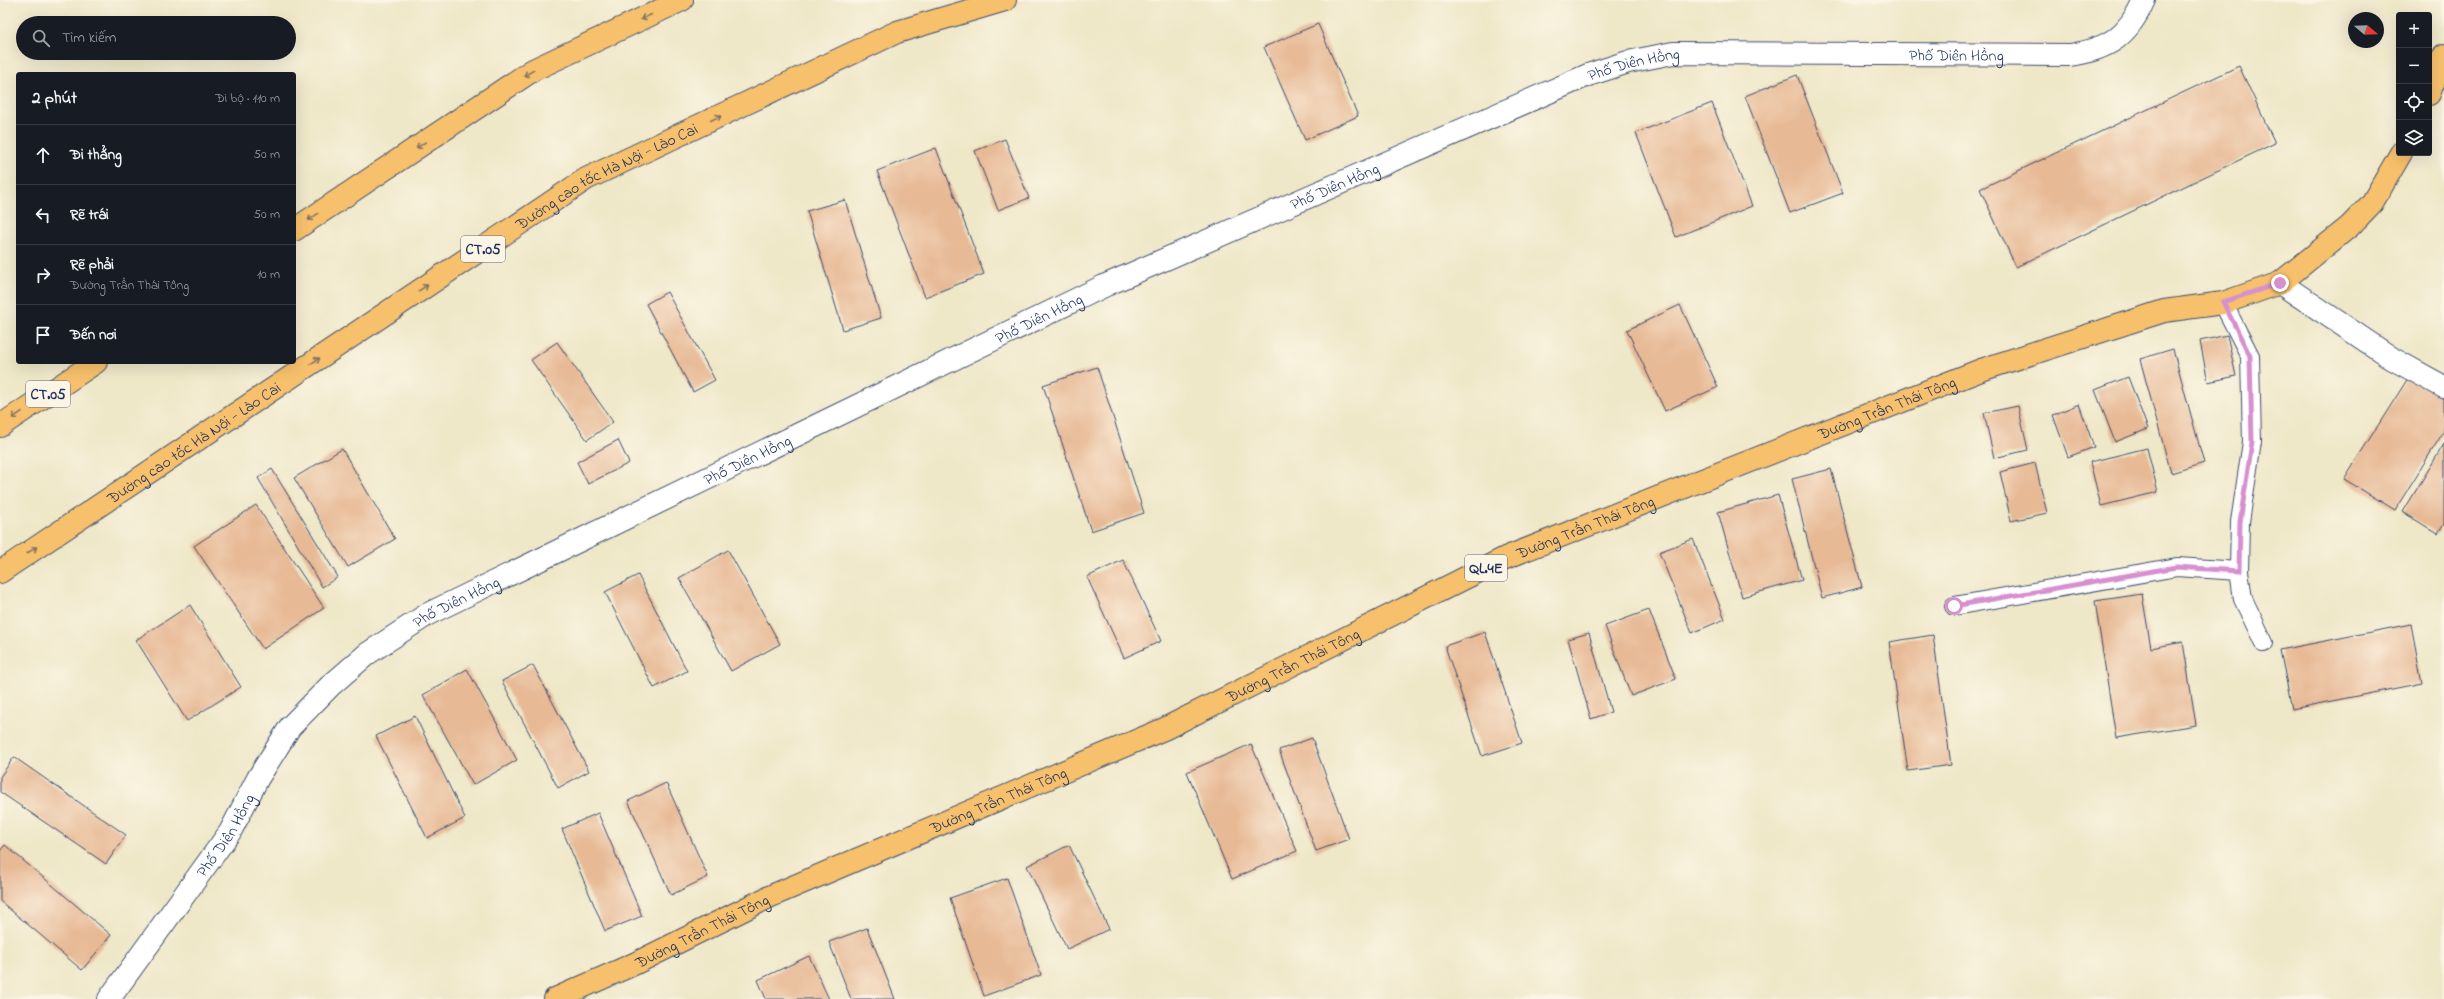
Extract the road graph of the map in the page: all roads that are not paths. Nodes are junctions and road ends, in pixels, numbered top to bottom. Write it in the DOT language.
graph roads {
  1 [pos="682,0"];
  2 [pos="1005,0"];
  3 [pos="2144,0"];
  4 [pos="2444,55"];
  5 [pos="2432,86"];
  6 [pos="2399,156"];
  7 [pos="296,229"];
  8 [pos="2280,283"];
  9 [pos="2223,302"];
  10 [pos="93,364"];
  11 [pos="2444,387"];
  12 [pos="0,426"];
  13 [pos="2239,571"];
  14 [pos="0,572"];
  15 [pos="1954,606"];
  16 [pos="2264,643"];
  17 [pos="109,999"];
  18 [pos="555,999"];
  1 -- 7 [label="main road, one-way"];
  14 -- 2 [label="main road, Đường cao tốc Hà Nội - Lào Cai / CT.05, one-way"];
  3 -- 17 [label="street, Phố Diên Hồng"];
  4 -- 5 [label="main road"];
  6 -- 8 [label="main road, Đường Trần Thái Tông / QL.4E"];
  8 -- 9 [label="main road, Đường Trần Thái Tông / QL.4E"];
  8 -- 11 [label="street"];
  9 -- 13 [label="lane"];
  9 -- 18 [label="main road, Đường Trần Thái Tông / QL.4E"];
  10 -- 12 [label="main road, CT.05, one-way"];
  13 -- 15 [label="lane"];
  13 -- 16 [label="lane"];
}
